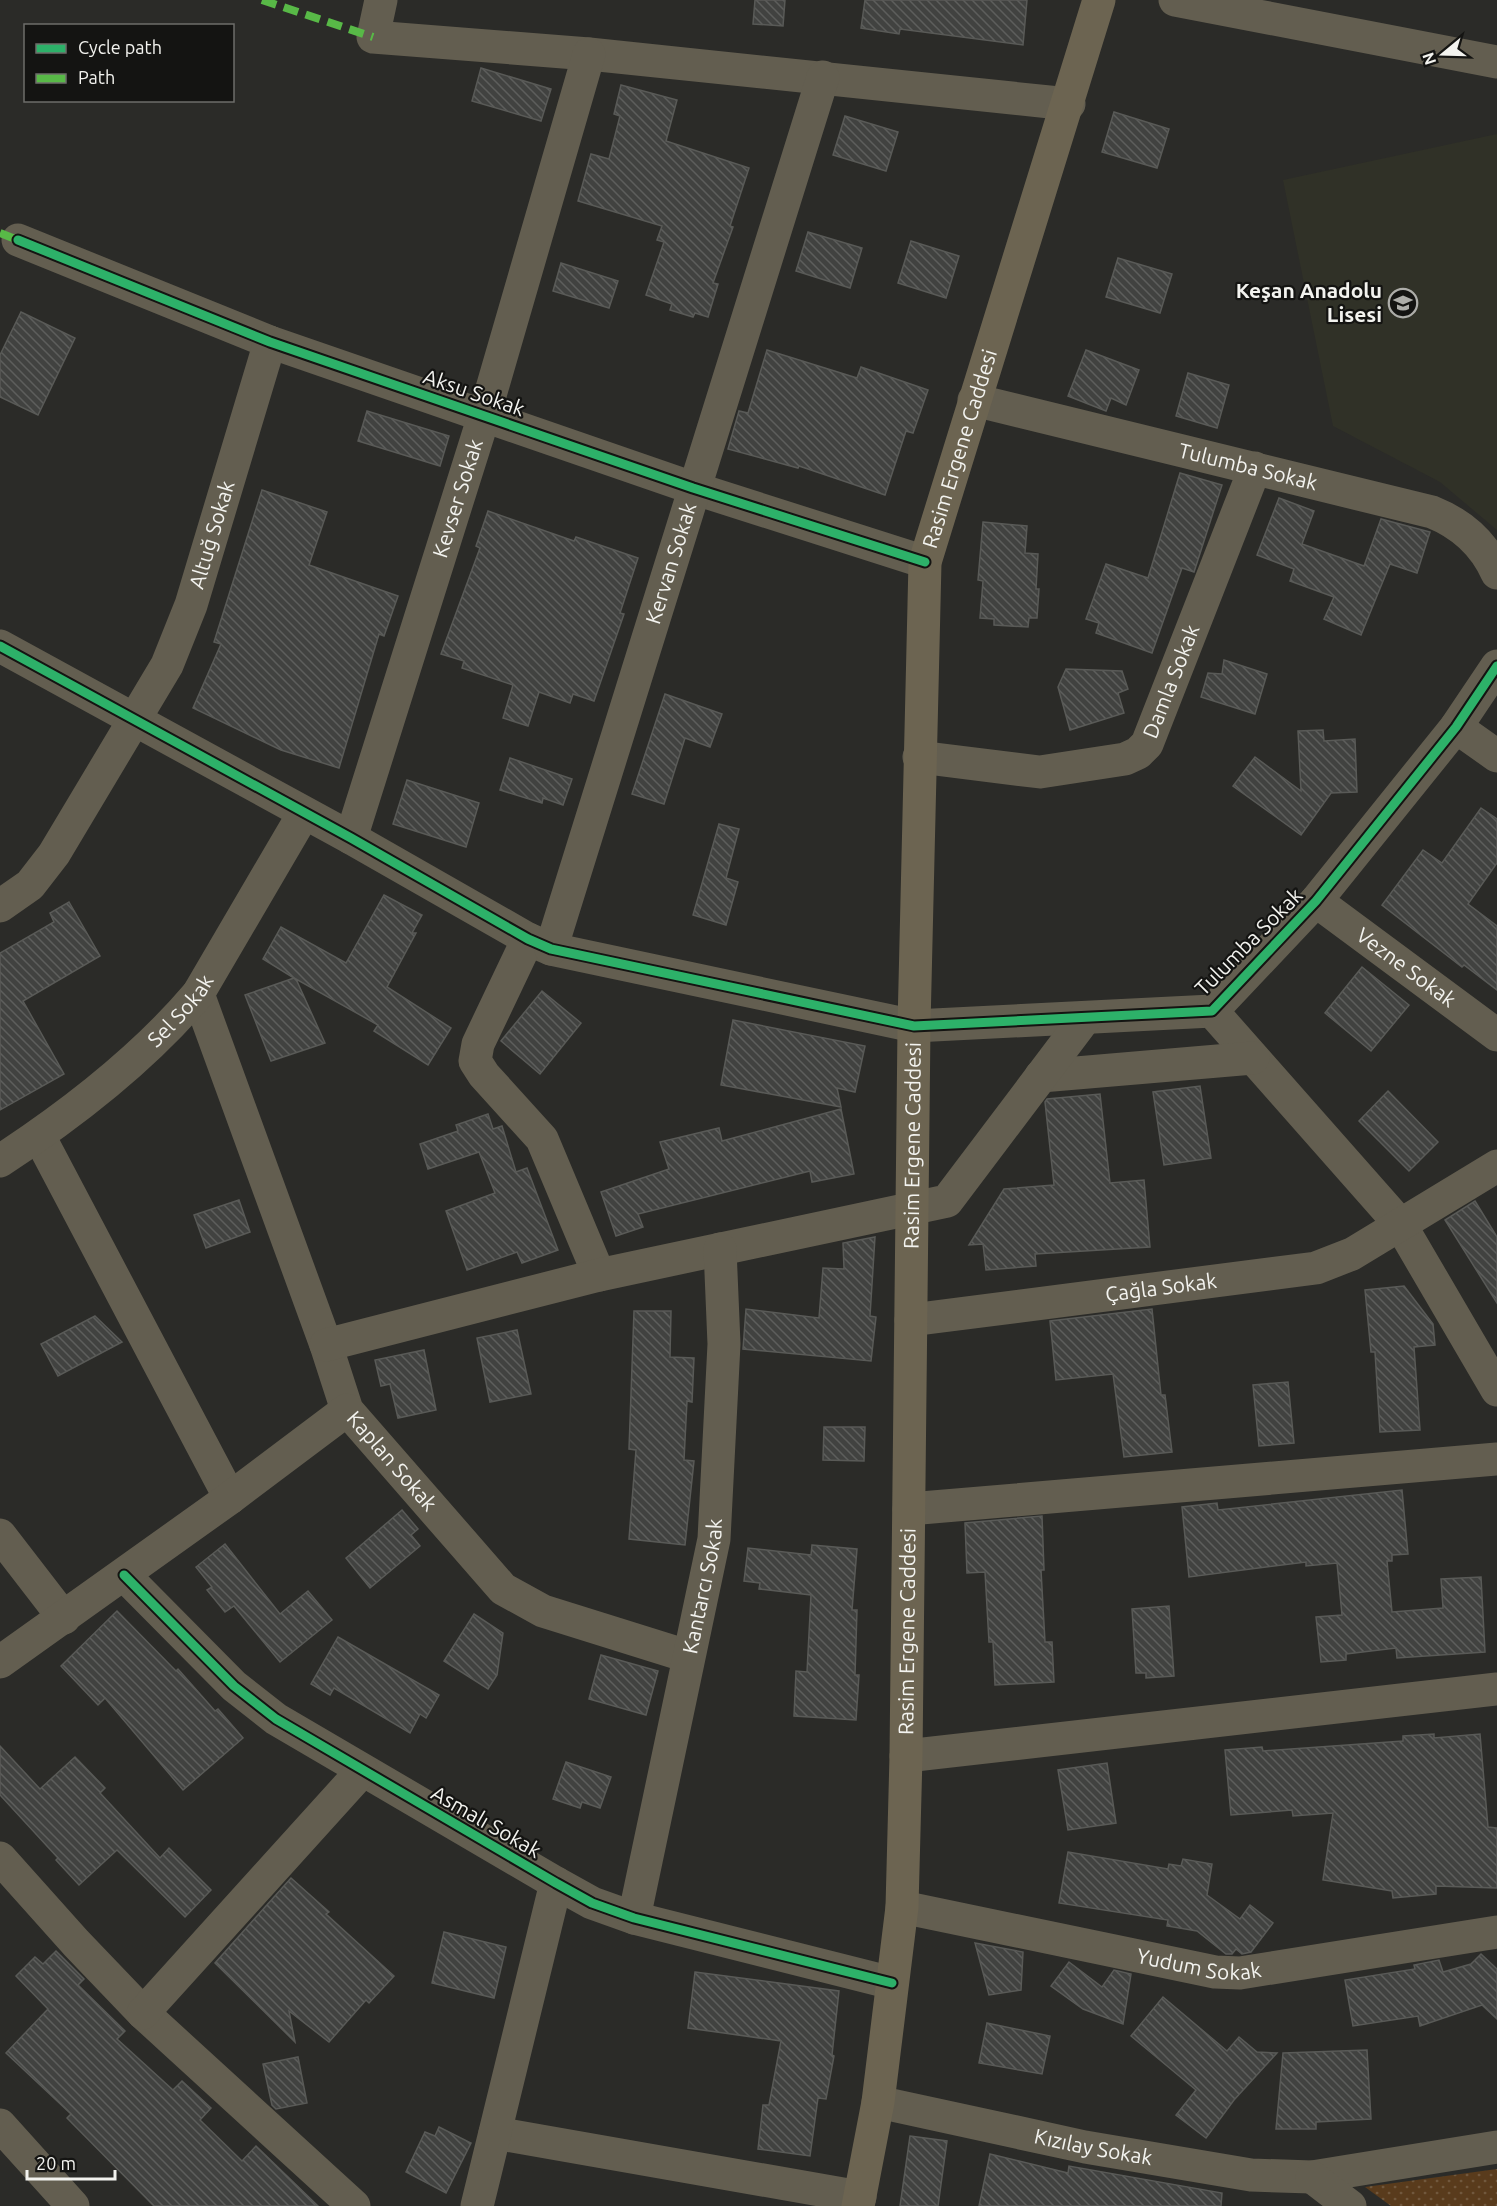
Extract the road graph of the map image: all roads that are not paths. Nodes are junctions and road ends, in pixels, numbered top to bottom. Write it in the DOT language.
graph roads {
  1 [pos="381,0"];
  2 [pos="1099,0"];
  3 [pos="1175,0"];
  4 [pos="589,54"];
  5 [pos="1497,62"];
  6 [pos="823,77"];
  7 [pos="1069,104"];
  8 [pos="18,240"];
  9 [pos="270,342"];
  10 [pos="974,400"];
  11 [pos="484,416"];
  12 [pos="1255,468"];
  13 [pos="693,488"];
  14 [pos="925,562"];
  15 [pos="1497,573"];
  16 [pos="0,646"];
  17 [pos="1497,666"];
  18 [pos="135,721"];
  19 [pos="1455,727"];
  20 [pos="1497,756"];
  21 [pos="919,757"];
  22 [pos="304,813"];
  23 [pos="351,838"];
  24 [pos="1316,901"];
  25 [pos="0,906"];
  26 [pos="539,944"];
  27 [pos="198,994"];
  28 [pos="1212,1011"];
  29 [pos="1085,1018"];
  30 [pos="914,1026"];
  31 [pos="1497,1035"];
  32 [pos="1253,1058"];
  33 [pos="1041,1076"];
  34 [pos="39,1136"];
  35 [pos="0,1161"];
  36 [pos="1497,1166"];
  37 [pos="912,1210"];
  38 [pos="1400,1224"];
  39 [pos="720,1249"];
  40 [pos="599,1275"];
  41 [pos="911,1320"];
  42 [pos="326,1345"];
  43 [pos="1497,1390"];
  44 [pos="347,1410"];
  45 [pos="1497,1459"];
  46 [pos="230,1498"];
  47 [pos="909,1509"];
  48 [pos="0,1535"];
  49 [pos="124,1575"];
  50 [pos="64,1618"];
  51 [pos="687,1656"];
  52 [pos="0,1662"];
  53 [pos="1497,1689"];
  54 [pos="906,1756"];
  55 [pos="362,1772"];
  56 [pos="0,1858"];
  57 [pos="556,1883"];
  58 [pos="902,1907"];
  59 [pos="634,1918"];
  60 [pos="1497,1932"];
  61 [pos="892,1983"];
  62 [pos="143,2013"];
  63 [pos="878,2102"];
  64 [pos="0,2125"];
  65 [pos="495,2133"];
  66 [pos="1497,2147"];
  67 [pos="1312,2177"];
  68 [pos="859,2202"];
  69 [pos="73,2206"];
  70 [pos="354,2206"];
  71 [pos="477,2206"];
  72 [pos="1350,2206"];
  1 -- 4 [label="street"];
  2 -- 7 [label="main road, Rasim Ergene Caddesi"];
  3 -- 5 [label="street"];
  4 -- 6 [label="street"];
  4 -- 11 [label="street, Kevser Sokak"];
  6 -- 7 [label="street"];
  6 -- 13 [label="street, Kervan Sokak"];
  7 -- 10 [label="main road, Rasim Ergene Caddesi"];
  8 -- 9 [label="street, Aksu Sokak"];
  9 -- 11 [label="street, Aksu Sokak"];
  9 -- 18 [label="street, Altuğ Sokak"];
  10 -- 12 [label="street, Tulumba Sokak"];
  10 -- 14 [label="main road, Rasim Ergene Caddesi"];
  11 -- 13 [label="street, Aksu Sokak"];
  11 -- 23 [label="street, Kevser Sokak"];
  12 -- 15 [label="street, Tulumba Sokak"];
  12 -- 21 [label="street, Damla Sokak"];
  13 -- 14 [label="street, Aksu Sokak"];
  13 -- 26 [label="street, Kervan Sokak"];
  14 -- 21 [label="main road, Rasim Ergene Caddesi"];
  16 -- 18 [label="street, Tulumba Sokak"];
  17 -- 19 [label="street, Tulumba Sokak"];
  18 -- 22 [label="street, Tulumba Sokak"];
  18 -- 25 [label="street, Altuğ Sokak"];
  19 -- 20 [label="street"];
  19 -- 24 [label="street, Tulumba Sokak"];
  21 -- 30 [label="main road, Rasim Ergene Caddesi"];
  22 -- 23 [label="street, Tulumba Sokak"];
  22 -- 27 [label="street, Sel Sokak"];
  23 -- 26 [label="street, Tulumba Sokak"];
  24 -- 28 [label="street, Tulumba Sokak"];
  24 -- 31 [label="street, Vezne Sokak"];
  26 -- 30 [label="street, Tulumba Sokak"];
  26 -- 40 [label="street, Kervan Sokak"];
  27 -- 34 [label="street, Sel Sokak"];
  27 -- 42 [label="street, Kaplan Sokak"];
  28 -- 29 [label="street, Tulumba Sokak"];
  28 -- 32 [label="street"];
  29 -- 30 [label="street, Tulumba Sokak"];
  29 -- 33 [label="street"];
  30 -- 37 [label="main road, Rasim Ergene Caddesi"];
  32 -- 33 [label="street"];
  32 -- 38 [label="street"];
  33 -- 37 [label="street"];
  34 -- 35 [label="street, Sel Sokak"];
  34 -- 46 [label="street"];
  36 -- 38 [label="street, Çağla Sokak"];
  37 -- 39 [label="street"];
  37 -- 41 [label="main road, Rasim Ergene Caddesi"];
  38 -- 41 [label="street, Çağla Sokak"];
  38 -- 43 [label="street"];
  39 -- 40 [label="street"];
  39 -- 51 [label="street, Kantarcı Sokak"];
  40 -- 42 [label="street"];
  41 -- 47 [label="main road, Rasim Ergene Caddesi"];
  42 -- 44 [label="street, Kaplan Sokak"];
  44 -- 46 [label="street"];
  44 -- 51 [label="street, Kaplan Sokak"];
  45 -- 47 [label="street"];
  46 -- 49 [label="street"];
  47 -- 54 [label="main road, Rasim Ergene Caddesi"];
  48 -- 50 [label="street"];
  49 -- 50 [label="street"];
  49 -- 55 [label="street, Asmalı Sokak"];
  50 -- 52 [label="street"];
  51 -- 59 [label="street, Kantarcı Sokak"];
  53 -- 54 [label="street"];
  54 -- 58 [label="main road, Rasim Ergene Caddesi"];
  55 -- 57 [label="street, Asmalı Sokak"];
  55 -- 62 [label="street"];
  56 -- 62 [label="street"];
  57 -- 59 [label="street, Asmalı Sokak"];
  57 -- 65 [label="street"];
  58 -- 60 [label="street, Yudum Sokak"];
  58 -- 61 [label="main road, Rasim Ergene Caddesi"];
  59 -- 61 [label="street, Asmalı Sokak"];
  61 -- 63 [label="main road, Rasim Ergene Caddesi"];
  62 -- 70 [label="street"];
  63 -- 67 [label="street, Kızılay Sokak"];
  63 -- 68 [label="main road, Rasim Ergene Caddesi"];
  64 -- 69 [label="street"];
  65 -- 68 [label="street"];
  65 -- 71 [label="street"];
  66 -- 67 [label="street, Kızılay Sokak"];
  67 -- 72 [label="street"];
}
